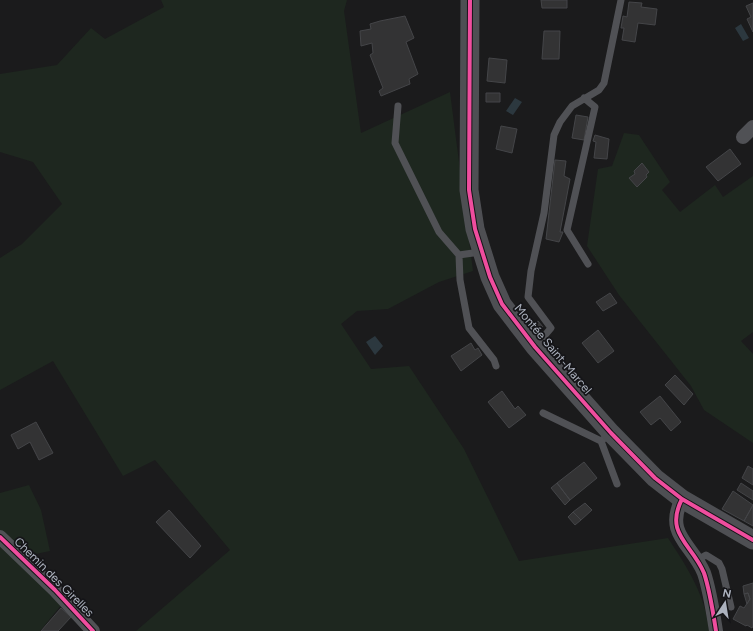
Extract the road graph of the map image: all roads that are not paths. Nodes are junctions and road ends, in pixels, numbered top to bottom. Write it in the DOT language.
graph roads {
  1 [pos="462,0"];
  2 [pos="470,0"];
  3 [pos="622,0"];
  4 [pos="584,98"];
  5 [pos="398,106"];
  6 [pos="753,127"];
  7 [pos="743,137"];
  8 [pos="482,252"];
  9 [pos="459,255"];
  10 [pos="588,264"];
  11 [pos="535,347"];
  12 [pos="496,366"];
  13 [pos="543,413"];
  14 [pos="606,437"];
  15 [pos="617,484"];
  16 [pos="682,499"];
  17 [pos="0,537"];
  18 [pos="753,540"];
  19 [pos="697,560"];
  20 [pos="731,607"];
  21 [pos="92,631"];
  22 [pos="716,631"];
  1 -- 2 [label="lane"];
  2 -- 8 [label="main road, Montée Saint-Marcel"];
  3 -- 4 [label="lane"];
  4 -- 10 [label="lane"];
  4 -- 11 [label="lane"];
  5 -- 9 [label="lane"];
  6 -- 7 [label="street"];
  8 -- 9 [label="lane"];
  8 -- 11 [label="main road, Montée Saint-Marcel"];
  9 -- 12 [label="lane"];
  11 -- 14 [label="main road, Montée Saint-Marcel"];
  13 -- 14 [label="lane"];
  14 -- 15 [label="lane"];
  14 -- 16 [label="main road, Montée Saint-Marcel"];
  16 -- 18 [label="main road, Montée Saint-Marcel"];
  16 -- 19 [label="street"];
  17 -- 21 [label="street, Chemin des Girelles"];
  19 -- 20 [label="lane"];
  19 -- 22 [label="street"];
}
